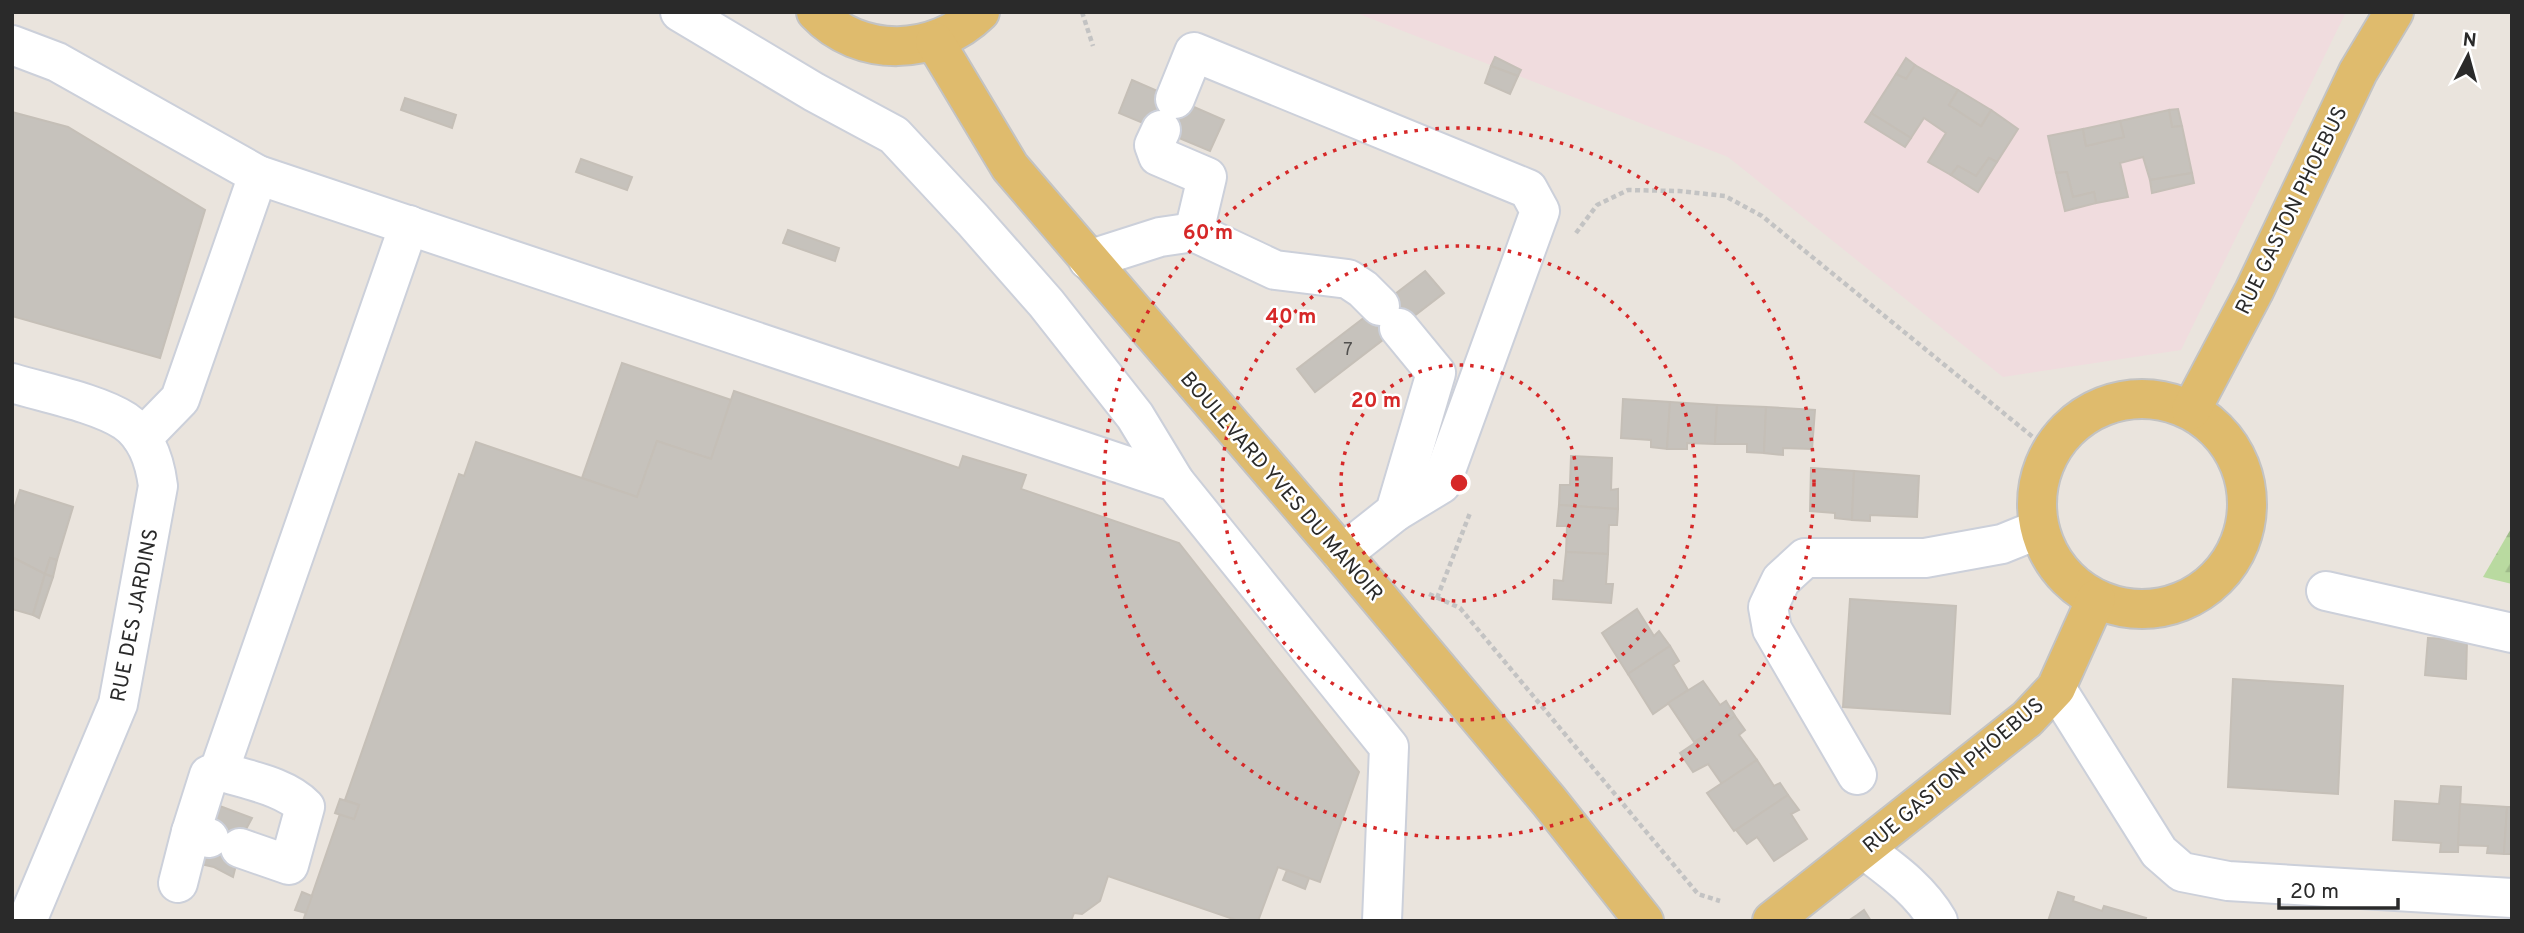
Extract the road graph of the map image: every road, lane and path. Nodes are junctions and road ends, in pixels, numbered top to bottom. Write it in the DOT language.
graph roads {
  1 [pos="680,12"];
  2 [pos="816,12"];
  3 [pos="980,12"];
  4 [pos="1082,12"];
  5 [pos="2394,12"];
  6 [pos="934,41"];
  7 [pos="12,45"];
  8 [pos="1093,46"];
  9 [pos="258,175"];
  10 [pos="409,225"];
  11 [pos="1194,232"];
  12 [pos="1572,246"];
  13 [pos="1088,260"];
  14 [pos="12,383"];
  15 [pos="2191,410"];
  16 [pos="142,438"];
  17 [pos="2050,451"];
  18 [pos="1175,482"];
  19 [pos="1472,506"];
  20 [pos="1395,512"];
  21 [pos="2039,529"];
  22 [pos="1342,554"];
  23 [pos="2326,591"];
  24 [pos="1426,592"];
  25 [pos="1437,598"];
  26 [pos="2095,599"];
  27 [pos="2512,633"];
  28 [pos="2056,688"];
  29 [pos="219,771"];
  30 [pos="1857,775"];
  31 [pos="213,839"];
  32 [pos="1865,850"];
  33 [pos="178,883"];
  34 [pos="2512,898"];
  35 [pos="1720,901"];
  36 [pos="27,921"];
  37 [pos="1382,921"];
  38 [pos="1644,921"];
  39 [pos="1772,921"];
  40 [pos="1938,921"];
  1 -- 18 [label="street"];
  2 -- 6 [label="main road"];
  3 -- 6 [label="main road"];
  4 -- 8 [label="path"];
  5 -- 15 [label="main road, RUE GASTON PHOEBUS"];
  6 -- 13 [label="main road, BOULEVARD YVES DU MANOIR"];
  7 -- 9 [label="street"];
  9 -- 10 [label="street"];
  9 -- 16 [label="street"];
  10 -- 18 [label="street"];
  10 -- 29 [label="street"];
  11 -- 13 [label="street"];
  11 -- 20 [label="street"];
  11 -- 20 [label="street"];
  12 -- 17 [label="path"];
  13 -- 22 [label="main road, BOULEVARD YVES DU MANOIR"];
  14 -- 16 [label="street, RUE DES JARDINS"];
  15 -- 17 [label="main road"];
  15 -- 26 [label="main road"];
  16 -- 36 [label="street, RUE DES JARDINS"];
  17 -- 21 [label="main road"];
  18 -- 37 [label="street"];
  19 -- 25 [label="path"];
  20 -- 22 [label="street"];
  21 -- 26 [label="main road"];
  21 -- 30 [label="street"];
  22 -- 38 [label="main road, BOULEVARD YVES DU MANOIR"];
  23 -- 27 [label="street"];
  24 -- 25 [label="path"];
  25 -- 35 [label="path"];
  26 -- 28 [label="main road, RUE GASTON PHOEBUS"];
  28 -- 32 [label="main road, RUE GASTON PHOEBUS"];
  28 -- 34 [label="street"];
  29 -- 31 [label="street"];
  29 -- 31 [label="street"];
  31 -- 33 [label="street"];
  32 -- 39 [label="main road, RUE GASTON PHOEBUS"];
  32 -- 40 [label="street"];
}
